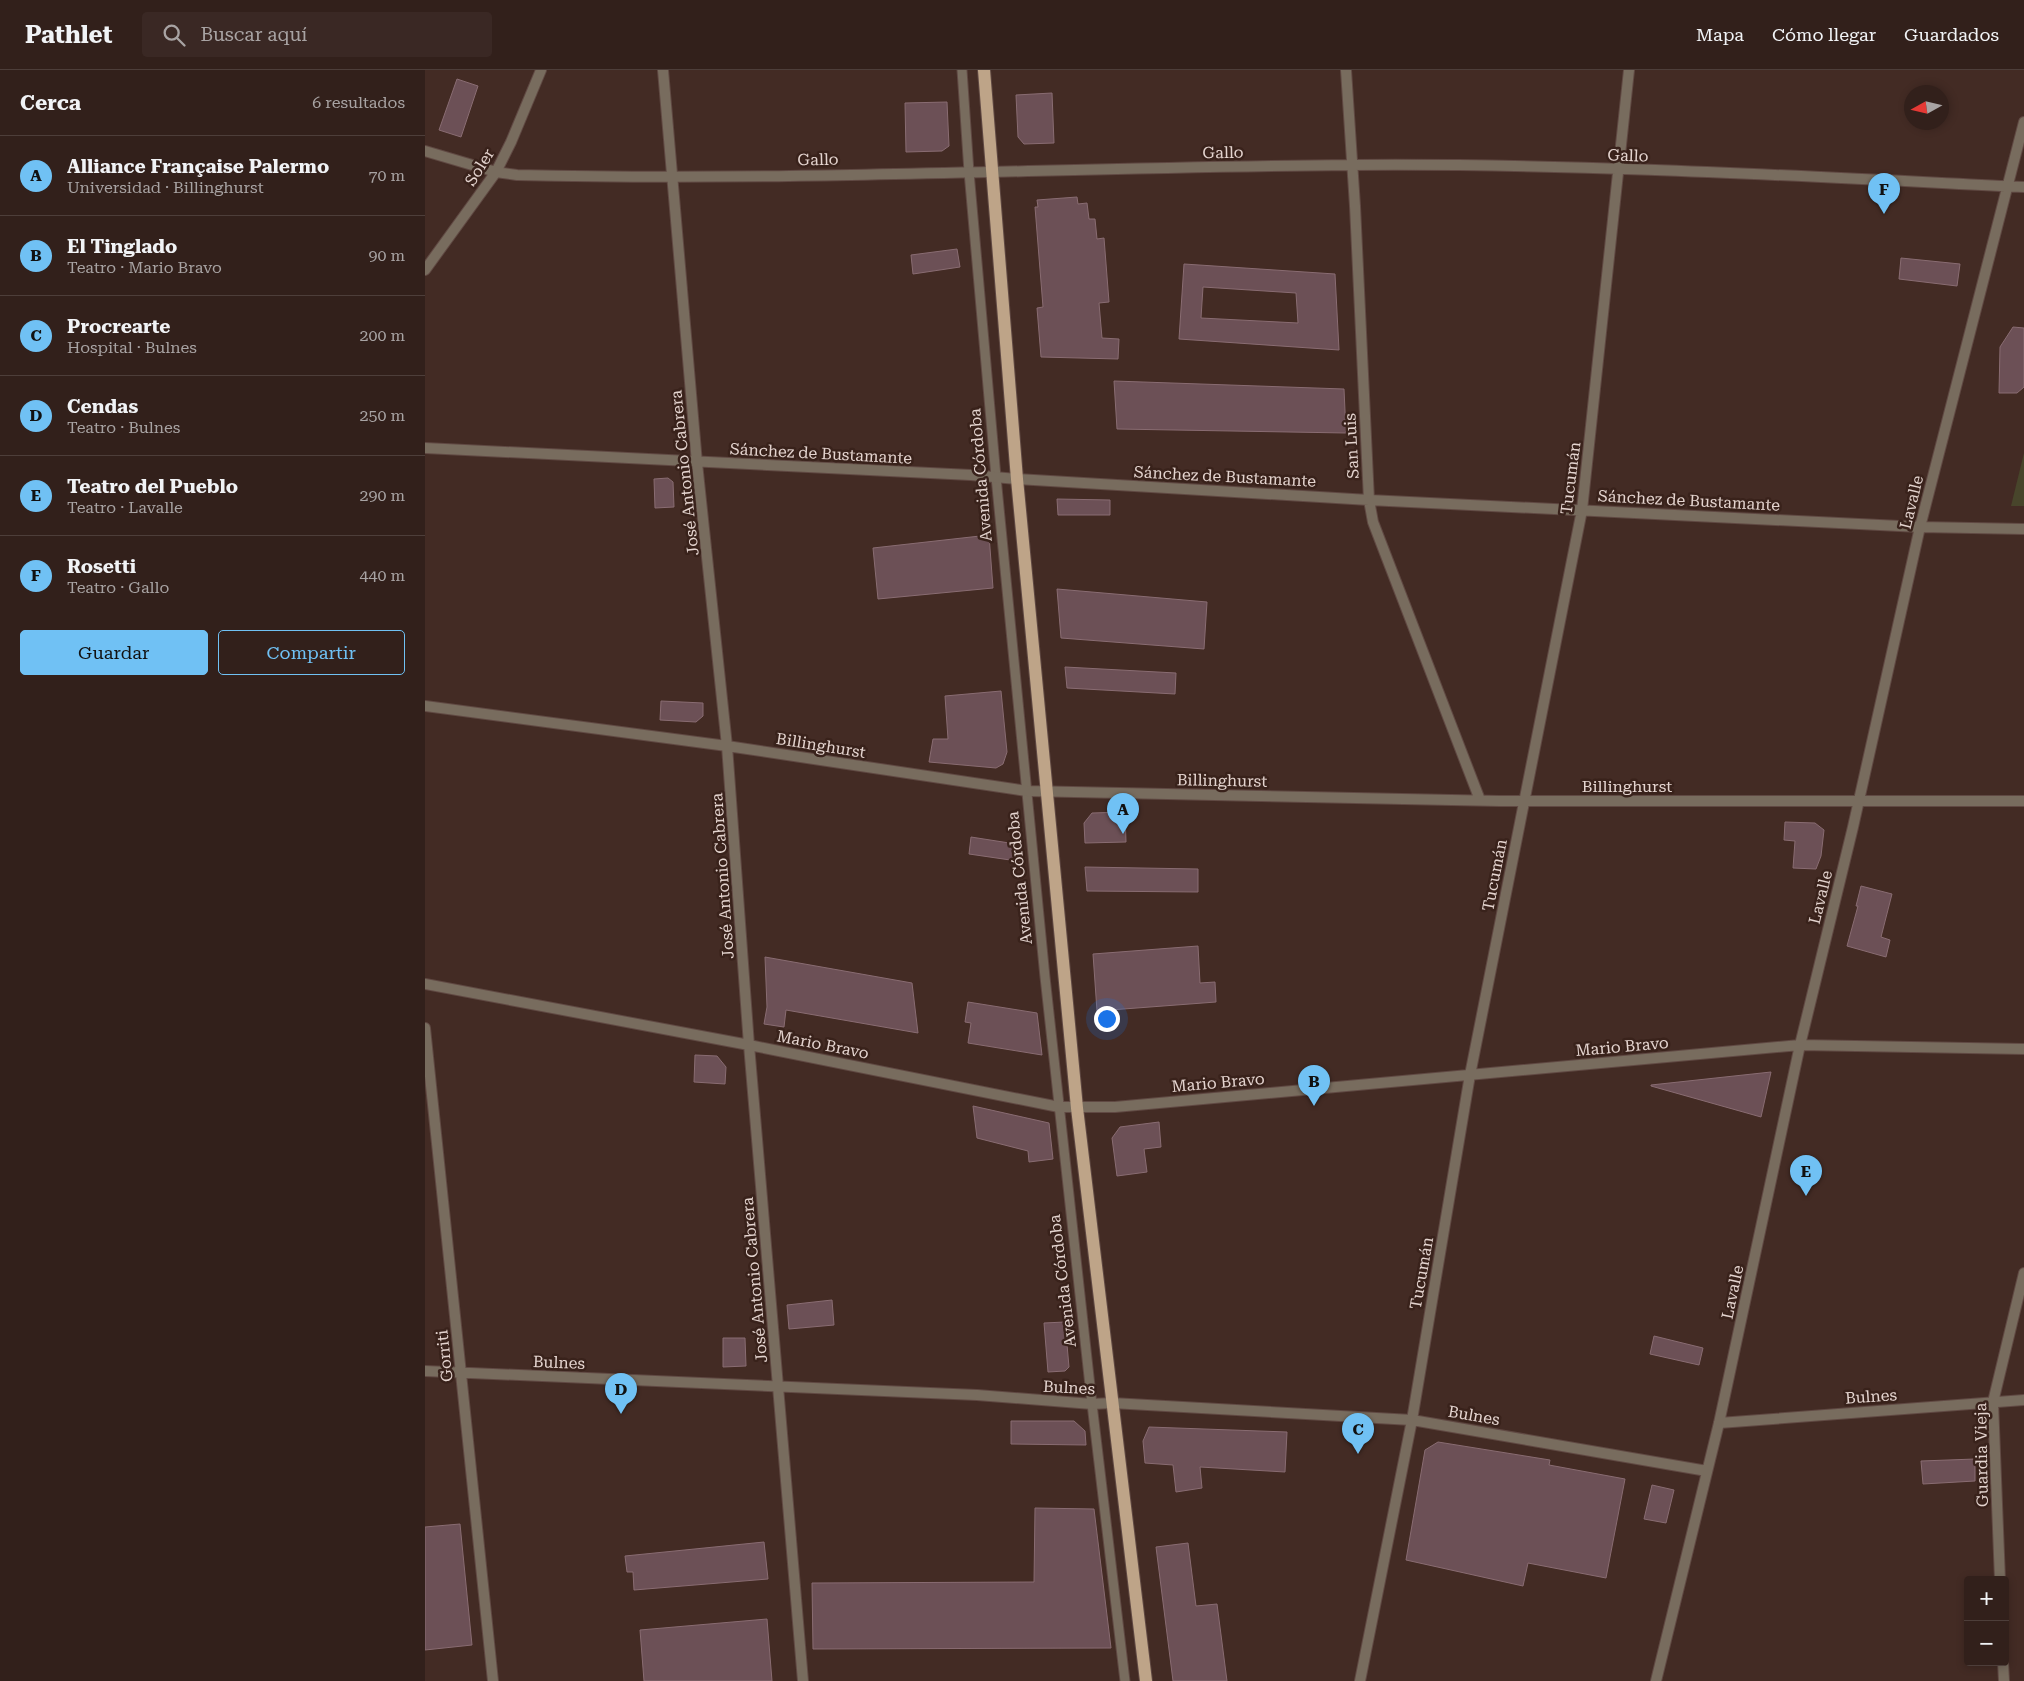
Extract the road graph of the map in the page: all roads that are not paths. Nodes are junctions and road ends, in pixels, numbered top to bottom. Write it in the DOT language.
graph roads {
  1 [pos="541,70"];
  2 [pos="663,70"];
  3 [pos="962,70"];
  4 [pos="984,70"];
  5 [pos="1346,70"];
  6 [pos="1629,70"];
  7 [pos="2024,122"];
  8 [pos="425,151"];
  9 [pos="1353,165"];
  10 [pos="1619,169"];
  11 [pos="495,172"];
  12 [pos="969,172"];
  13 [pos="991,172"];
  14 [pos="672,177"];
  15 [pos="2007,186"];
  16 [pos="2024,187"];
  17 [pos="425,270"];
  18 [pos="425,448"];
  19 [pos="697,462"];
  20 [pos="996,477"];
  21 [pos="1017,479"];
  22 [pos="1369,500"];
  23 [pos="1582,510"];
  24 [pos="1920,527"];
  25 [pos="2024,528"];
  26 [pos="425,706"];
  27 [pos="727,746"];
  28 [pos="1027,791"];
  29 [pos="1047,792"];
  30 [pos="1480,800"];
  31 [pos="1524,801"];
  32 [pos="2024,801"];
  33 [pos="1857,802"];
  34 [pos="425,984"];
  35 [pos="425,1028"];
  36 [pos="749,1045"];
  37 [pos="1800,1045"];
  38 [pos="2024,1049"];
  39 [pos="1471,1075"];
  40 [pos="1059,1107"];
  41 [pos="1077,1108"];
  42 [pos="2024,1273"];
  43 [pos="425,1371"];
  44 [pos="461,1373"];
  45 [pos="778,1386"];
  46 [pos="2024,1400"];
  47 [pos="1993,1402"];
  48 [pos="1112,1403"];
  49 [pos="1092,1404"];
  50 [pos="1412,1420"];
  51 [pos="1719,1423"];
  52 [pos="1707,1471"];
  53 [pos="2000,1576"];
  54 [pos="2003,1666"];
  55 [pos="493,1681"];
  56 [pos="803,1681"];
  57 [pos="1125,1681"];
  58 [pos="1146,1681"];
  59 [pos="1360,1681"];
  60 [pos="1656,1681"];
  61 [pos="2004,1681"];
  1 -- 11 [label="street, Soler"];
  2 -- 14 [label="street, José Antonio Cabrera"];
  3 -- 12 [label="lane, Avenida Córdoba"];
  4 -- 13 [label="main road"];
  5 -- 9 [label="street, San Luis"];
  6 -- 10 [label="street, Tucumán"];
  7 -- 15 [label="street, Lavalle"];
  8 -- 11 [label="street, Gallo"];
  9 -- 10 [label="street, Gallo"];
  9 -- 13 [label="street, Gallo"];
  9 -- 22 [label="street, San Luis"];
  10 -- 15 [label="street, Gallo"];
  10 -- 23 [label="street, Tucumán"];
  11 -- 14 [label="street, Gallo"];
  11 -- 17 [label="street, Soler"];
  12 -- 13 [label="street, Gallo"];
  12 -- 14 [label="street, Gallo"];
  12 -- 20 [label="lane, Avenida Córdoba"];
  13 -- 21 [label="main road"];
  14 -- 19 [label="street, José Antonio Cabrera"];
  15 -- 16 [label="street, Gallo"];
  15 -- 24 [label="street, Lavalle"];
  18 -- 19 [label="street, Sánchez de Bustamante"];
  19 -- 20 [label="street, Sánchez de Bustamante"];
  19 -- 27 [label="street, José Antonio Cabrera"];
  20 -- 21 [label="street, Sánchez de Bustamante"];
  20 -- 28 [label="lane, Avenida Córdoba"];
  21 -- 22 [label="street, Sánchez de Bustamante"];
  21 -- 29 [label="main road"];
  22 -- 23 [label="street, Sánchez de Bustamante"];
  22 -- 30 [label="street, San Luis"];
  23 -- 24 [label="street, Sánchez de Bustamante"];
  23 -- 31 [label="street, Tucumán"];
  24 -- 25 [label="street, Sánchez de Bustamante"];
  24 -- 33 [label="street, Lavalle"];
  26 -- 27 [label="street, Billinghurst"];
  27 -- 28 [label="street, Billinghurst"];
  27 -- 36 [label="street, José Antonio Cabrera"];
  28 -- 29 [label="street, Billinghurst"];
  28 -- 40 [label="lane, Avenida Córdoba"];
  29 -- 30 [label="street, Billinghurst"];
  29 -- 41 [label="main road"];
  30 -- 31 [label="street, Billinghurst"];
  31 -- 33 [label="street, Billinghurst"];
  31 -- 39 [label="street, Tucumán"];
  32 -- 33 [label="street, Billinghurst"];
  33 -- 37 [label="street, Lavalle"];
  34 -- 36 [label="street, Mario Bravo"];
  35 -- 44 [label="street, Gorriti"];
  36 -- 40 [label="street, Mario Bravo"];
  36 -- 45 [label="street, José Antonio Cabrera"];
  37 -- 38 [label="street, Mario Bravo"];
  37 -- 39 [label="street, Mario Bravo"];
  37 -- 51 [label="street, Lavalle"];
  39 -- 41 [label="street, Mario Bravo"];
  39 -- 50 [label="street, Tucumán"];
  40 -- 41 [label="street, Mario Bravo"];
  40 -- 49 [label="lane, Avenida Córdoba"];
  41 -- 48 [label="main road"];
  42 -- 47 [label="street, Guardia Vieja"];
  43 -- 44 [label="street, Bulnes"];
  44 -- 45 [label="street, Bulnes"];
  44 -- 55 [label="street, Gorriti"];
  45 -- 49 [label="street, Bulnes"];
  45 -- 56 [label="street, José Antonio Cabrera"];
  46 -- 47 [label="street, Bulnes"];
  47 -- 51 [label="street, Bulnes"];
  47 -- 53 [label="street, Guardia Vieja"];
  48 -- 49 [label="street, Bulnes"];
  48 -- 50 [label="street, Bulnes"];
  48 -- 58 [label="main road"];
  49 -- 57 [label="lane, Avenida Córdoba"];
  50 -- 52 [label="street, Bulnes"];
  50 -- 59 [label="street, Tucumán"];
  51 -- 52 [label="street, Lavalle"];
  52 -- 60 [label="street, Lavalle"];
  54 -- 61 [label="street"];
}
